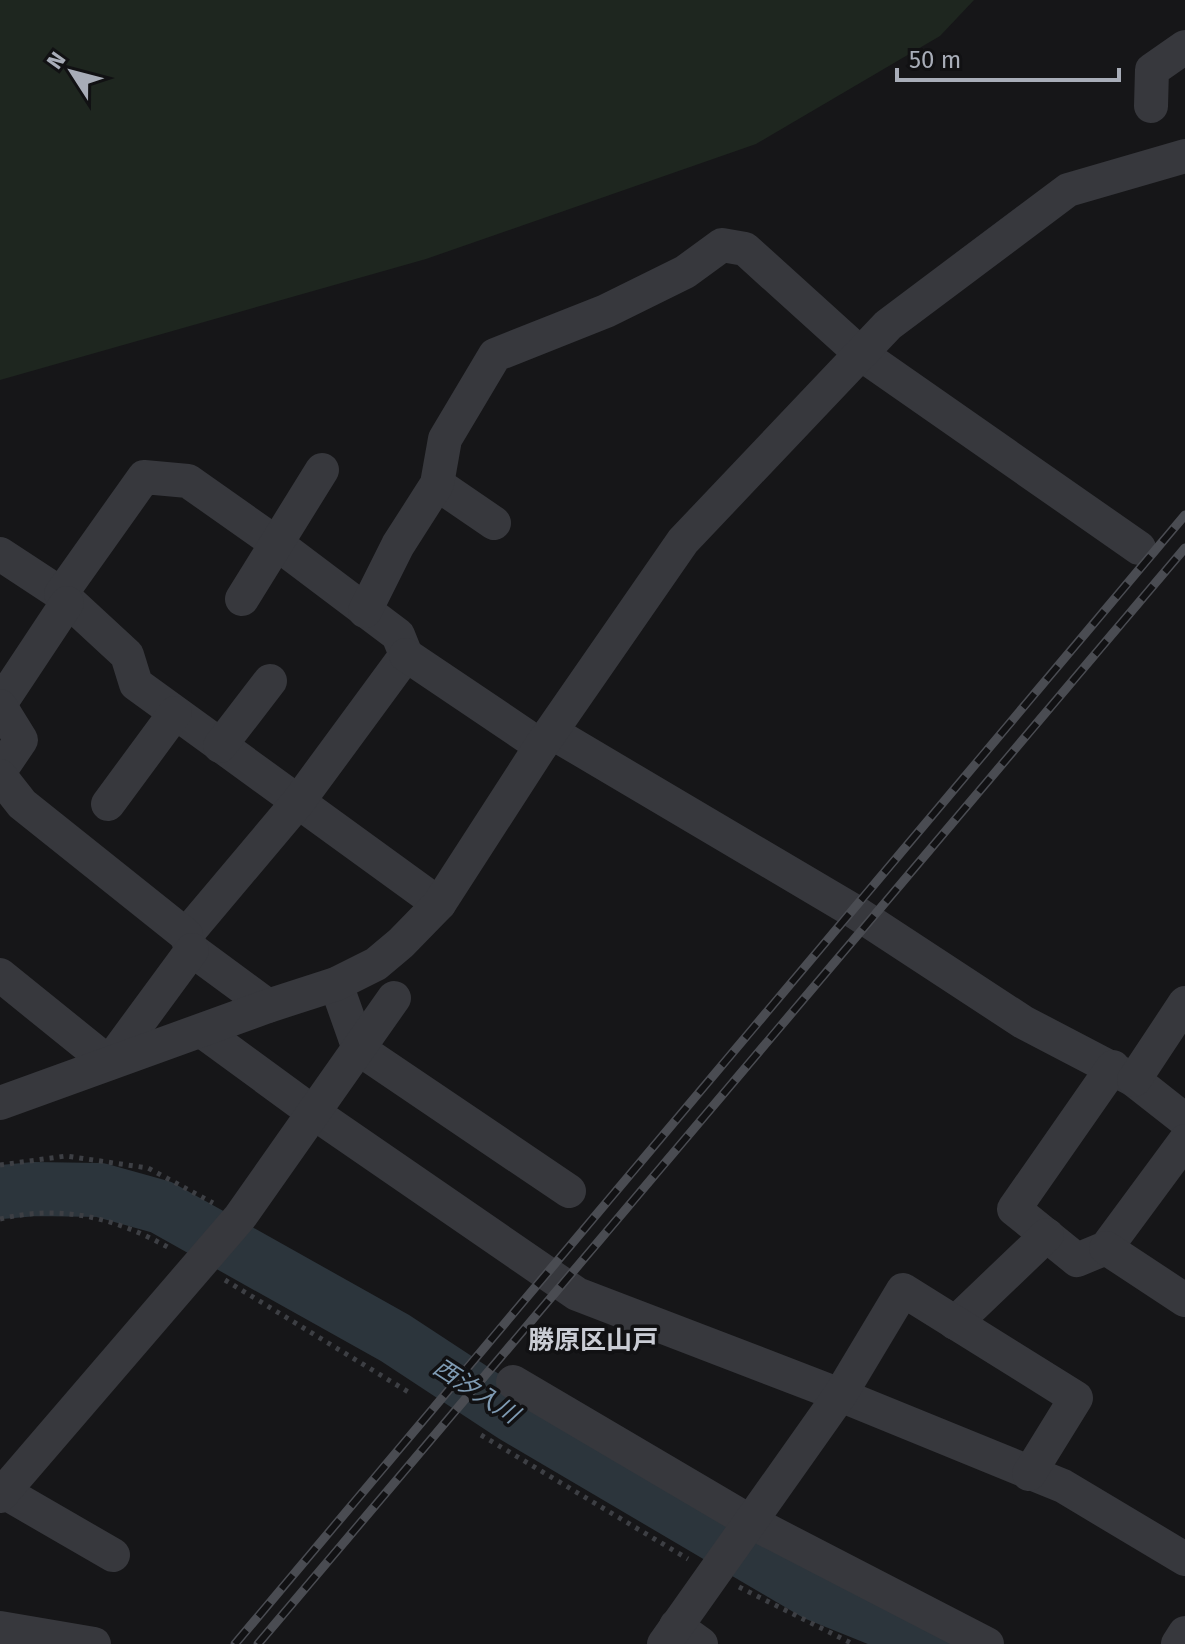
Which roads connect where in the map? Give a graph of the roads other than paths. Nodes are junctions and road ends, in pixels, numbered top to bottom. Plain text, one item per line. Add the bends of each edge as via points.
1 (1185, 47) edge
2 (1151, 106) dead end
3 (1185, 156) edge
4 (861, 354) junction
5 (322, 470) dead end
6 (437, 484) junction
7 (494, 523) dead end
8 (276, 543) junction
9 (1139, 548) dead end
10 (0, 554) edge
11 (64, 598) junction
12 (242, 599) dead end
13 (365, 611) junction
14 (406, 655) junction
15 (270, 681) dead end
16 (0, 705) edge
17 (175, 713) junction
18 (546, 739) junction
19 (220, 746) junction
20 (0, 774) edge
21 (298, 802) junction
22 (108, 804) dead end
23 (11, 813) edge
24 (439, 904) junction
25 (189, 942) junction
26 (0, 975) edge
27 (336, 984) junction
28 (394, 998) dead end
29 (1185, 1003) edge
30 (268, 1006) junction
31 (202, 1031) junction
32 (359, 1049) junction
33 (109, 1063) junction
34 (1123, 1073) junction
35 (0, 1103) edge
36 (314, 1113) junction
37 (1185, 1120) edge
38 (1185, 1141) edge
39 (569, 1191) dead end
40 (1047, 1235) junction
41 (1106, 1248) junction
42 (1185, 1300) edge
43 (955, 1323) junction
44 (513, 1382) dead end
45 (840, 1395) junction
46 (1029, 1474) junction
47 (2, 1494) edge
48 (749, 1521) junction
49 (113, 1555) dead end
50 (1185, 1559) edge
51 (0, 1628) edge
52 (1185, 1633) edge
53 (680, 1638) edge
54 (94, 1644) edge
55 (987, 1644) edge
56 (1178, 1644) edge

1 - 2 street via 1152,70
3 - 4 street via 1068,190 888,325
4 - 6 street via 745,249 722,245 685,272 633,298 495,355 445,439
4 - 9 street
4 - 18 street via 683,541
5 - 8 street
6 - 7 street
6 - 13 street
8 - 11 street via 188,481 144,477
8 - 12 street
8 - 13 street
10 - 11 street
11 - 16 street
11 - 17 street via 127,655 136,684
13 - 14 street via 398,635
14 - 18 street
14 - 21 street
15 - 19 street
16 - 20 street via 21,740
17 - 19 street
17 - 22 street
18 - 24 street
18 - 34 street via 852,910 1023,1022
19 - 21 street
20 - 23 street
21 - 24 street
21 - 25 street
23 - 25 street
24 - 27 street via 376,964
25 - 30 street
25 - 33 street
26 - 33 street
27 - 30 street
27 - 32 street
28 - 32 street
29 - 34 street
30 - 31 street
31 - 33 street
31 - 36 street
32 - 36 street
32 - 39 street
33 - 35 street
34 - 37 street
34 - 40 street via 1014,1209
36 - 45 street via 577,1294
36 - 47 street via 240,1217
38 - 41 street
40 - 41 street via 1077,1260
40 - 43 street
41 - 42 street
43 - 45 street via 903,1290
43 - 46 street via 1076,1398
44 - 48 street
45 - 46 street
45 - 48 street
46 - 50 street via 1063,1486
47 - 49 street
48 - 53 street via 713,1573
48 - 55 street
51 - 54 street
52 - 56 street

